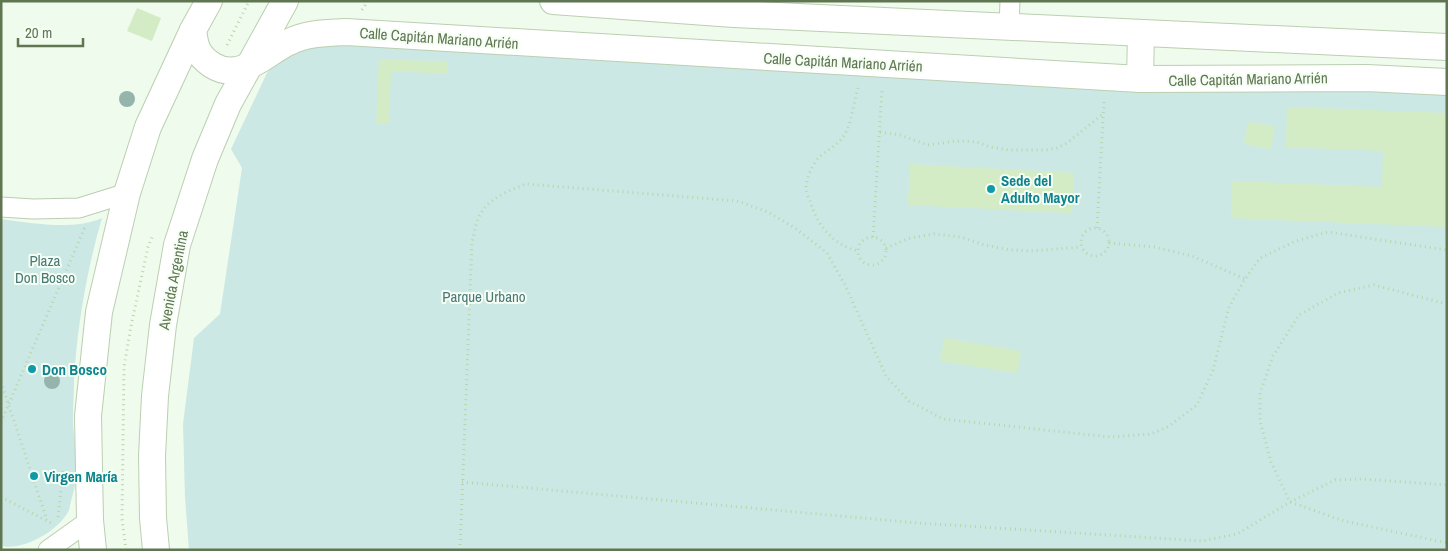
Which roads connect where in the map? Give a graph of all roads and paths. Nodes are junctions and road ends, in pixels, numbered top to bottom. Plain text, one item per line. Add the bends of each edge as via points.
1 (209, 1) edge
2 (249, 1) edge
3 (284, 1) edge
4 (553, 1) edge
5 (1010, 1) edge
6 (734, 14) junction
7 (1008, 27) junction
8 (193, 30) junction
9 (1141, 33) junction
10 (226, 48) dead end
11 (1447, 48) edge
12 (731, 56) junction
13 (249, 66) junction
14 (1140, 79) junction
15 (1447, 82) edge
16 (858, 88) dead end
17 (882, 89) dead end
18 (1104, 102) dead end
19 (1103, 114) junction
20 (880, 132) junction
21 (127, 193) junction
22 (1, 207) edge
23 (75, 227) dead end
24 (85, 228) junction
25 (91, 228) dead end
26 (1097, 228) junction
27 (873, 238) junction
28 (1109, 243) junction
29 (1081, 247) junction
30 (886, 248) junction
31 (1447, 250) edge
32 (858, 251) junction
33 (1245, 279) junction
34 (1447, 304) edge
35 (1, 382) edge
36 (9, 404) junction
37 (1, 422) edge
38 (64, 468) dead end
39 (462, 482) junction
40 (1447, 485) edge
41 (1, 497) edge
42 (1290, 502) junction
43 (90, 520) junction
44 (48, 521) junction
45 (1447, 543) edge
46 (48, 550) edge
47 (93, 550) edge
48 (156, 550) edge
49 (460, 550) edge

1 - 8 street
2 - 10 path
3 - 13 street, Avenida Argentina
4 - 6 street
5 - 7 street
6 - 7 street
6 - 12 street
7 - 9 street
8 - 13 street via 195,46 204,59 217,68 228,71
8 - 21 street via 148,127
9 - 11 street
9 - 14 street
12 - 13 street, Calle Capitán Mariano Arrién via 346,32 317,33 289,42
12 - 14 street, Calle Capitán Mariano Arrién
13 - 48 street, Avenida Argentina via 228,104 205,159 177,245 155,396 152,456
14 - 15 street, Calle Capitán Mariano Arrién via 1367,78
16 - 32 path via 846,132 841,141 817,160 806,186 812,210 821,226 830,237
17 - 20 path
18 - 19 path
19 - 20 path via 1067,144 1046,150 1009,150 977,142 956,141 928,145
19 - 26 path
20 - 27 path
21 - 22 street via 79,208 33,210
21 - 43 street via 99,312 88,416
23 - 24 path
24 - 25 path
24 - 36 path
26 - 28 path via 1104,232
26 - 29 path via 1082,235
27 - 30 path via 883,242
27 - 32 path via 863,241
28 - 29 path via 1105,251 1094,256
28 - 33 path via 1154,247 1192,256
29 - 30 path via 1010,250 972,239 934,234 910,238
30 - 32 path via 884,259 871,266 862,261
31 - 33 path via 1328,232 1296,241 1260,258
33 - 39 path via 1229,307 1213,370 1197,405 1163,429 1151,434 1110,436 943,419 909,401 886,376 827,253 768,212 737,201 526,184 507,191 488,204 478,217 472,243
34 - 42 path via 1374,285 1338,293 1299,315 1273,356 1260,392 1260,421 1270,462
35 - 36 path
36 - 37 path
36 - 44 path
38 - 44 path via 57,526
39 - 42 path via 918,524 1202,541 1238,534
39 - 49 path
40 - 42 path via 1334,480
41 - 44 path
42 - 45 path via 1344,521
43 - 46 street
43 - 47 street

